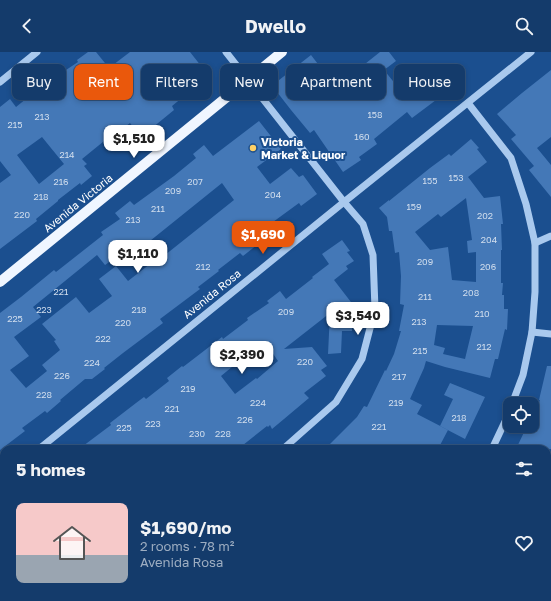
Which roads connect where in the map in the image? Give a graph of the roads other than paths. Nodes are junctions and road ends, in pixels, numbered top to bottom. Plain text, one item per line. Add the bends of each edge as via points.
1 (37, 52) edge
2 (226, 52) edge
3 (282, 52) edge
4 (531, 52) edge
5 (235, 64) edge
6 (267, 64) edge
7 (0, 82) edge
8 (223, 100) edge
9 (264, 100) edge
10 (468, 103) junction
11 (344, 202) junction
12 (551, 236) edge
13 (535, 243) junction
14 (0, 282) edge
15 (532, 332) junction
16 (551, 334) edge
17 (515, 397) edge
18 (503, 426) edge
19 (44, 445) edge
20 (288, 445) edge
21 (494, 445) edge

1 - 7 street
2 - 5 street
3 - 6 main road, Avenida Victoria
4 - 10 street, Avenida Rosa
8 - 14 main road, Avenida Victoria
9 - 11 street
10 - 11 street, Avenida Rosa
10 - 13 street via 511,158
11 - 19 street, Avenida Rosa
11 - 20 street via 363,224 373,255 375,309 362,360 336,402
12 - 13 street
13 - 15 street
15 - 16 street
15 - 17 street via 523,375
18 - 21 street

